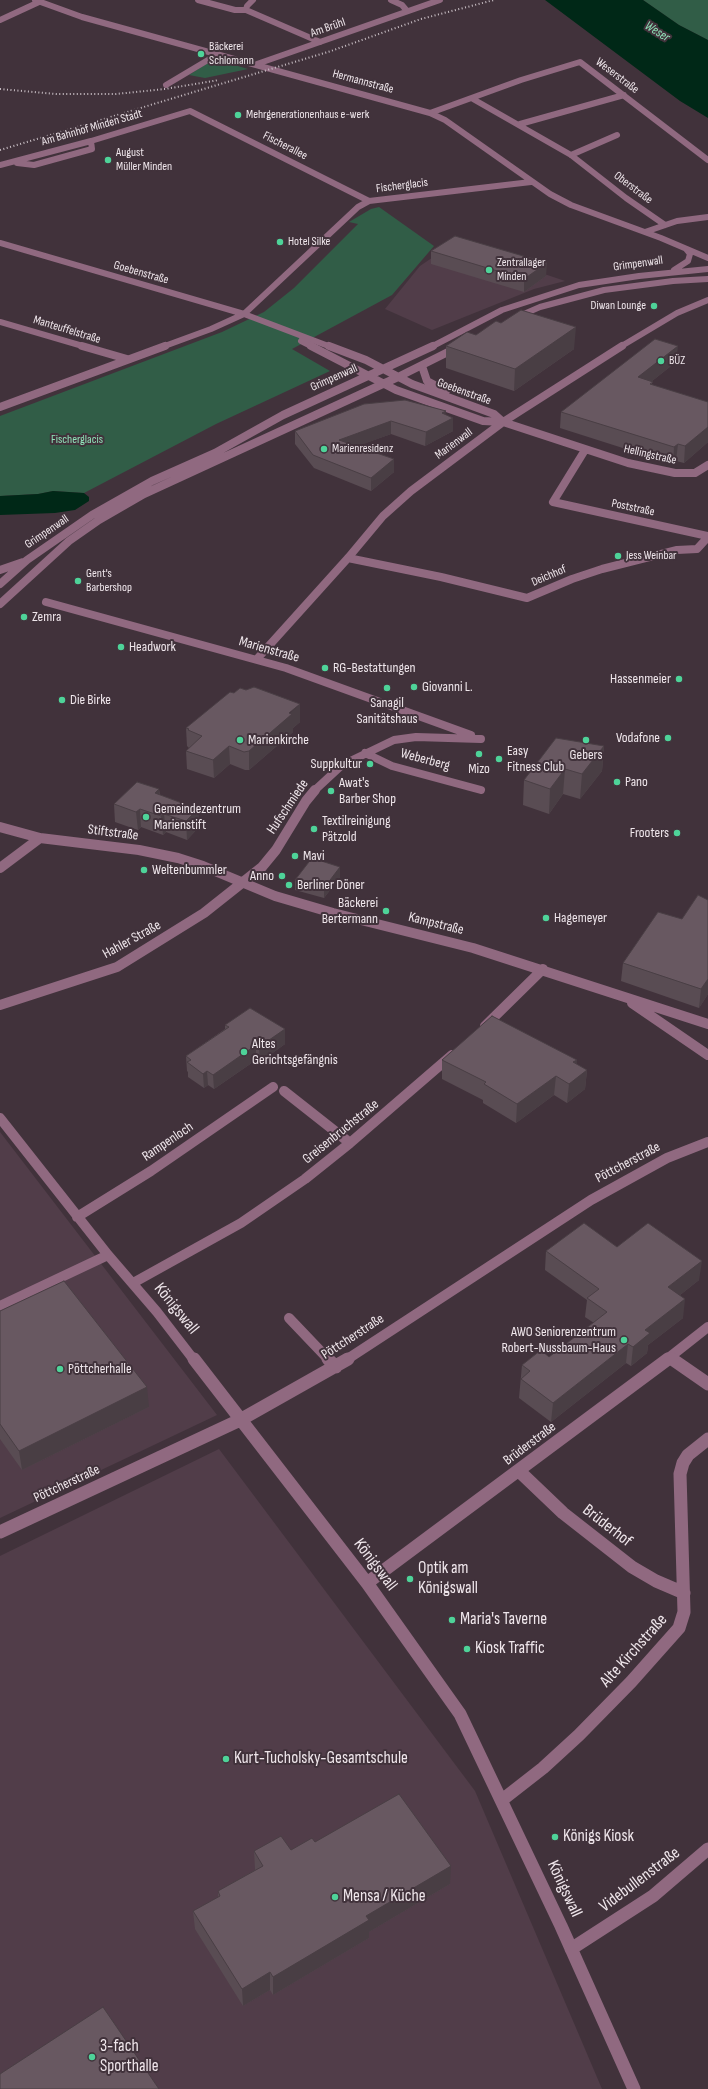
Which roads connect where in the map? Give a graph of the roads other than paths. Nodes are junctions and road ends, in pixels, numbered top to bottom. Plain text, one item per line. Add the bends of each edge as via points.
1 (198, 0) edge
2 (253, 0) edge
3 (391, 0) edge
4 (440, 0) edge
5 (37, 1) edge
6 (246, 10) junction
7 (406, 11) junction
8 (0, 20) edge
9 (320, 42) junction
10 (218, 54) junction
11 (257, 64) junction
12 (166, 85) dead end
13 (624, 95) junction
14 (473, 99) junction
15 (190, 111) joint
16 (430, 113) junction
17 (520, 124) junction
18 (617, 135) dead end
19 (571, 155) junction
20 (708, 160) edge
21 (0, 165) edge
22 (531, 182) junction
23 (369, 201) junction
24 (708, 217) edge
25 (665, 224) junction
26 (645, 232) junction
27 (661, 238) junction
28 (0, 243) edge
29 (686, 249) junction
30 (708, 256) edge
31 (708, 269) edge
32 (672, 272) junction
33 (708, 279) edge
34 (708, 300) edge
35 (244, 314) junction
36 (512, 319) edge
37 (0, 322) edge
38 (275, 326) junction
39 (466, 343) edge
40 (127, 359) junction
41 (422, 366) junction
42 (383, 370) junction
43 (368, 376) junction
44 (398, 377) junction
45 (383, 384) junction
46 (0, 407) edge
47 (482, 410) junction
48 (503, 422) junction
49 (585, 450) junction
50 (708, 465) edge
51 (708, 537) edge
52 (348, 558) junction
53 (27, 560) junction
54 (0, 570) edge
55 (25, 581) junction
56 (0, 584) edge
57 (0, 588) edge
58 (46, 602) dead end
59 (0, 604) edge
60 (257, 659) junction
61 (481, 739) joint
62 (365, 753) junction
63 (480, 790) dead end
64 (0, 827) edge
65 (40, 838) junction
66 (0, 868) edge
67 (242, 882) junction
68 (543, 969) junction
69 (622, 996) junction
70 (0, 1005) edge
71 (708, 1024) edge
72 (476, 1034) edge
73 (459, 1049) edge
74 (708, 1055) edge
75 (273, 1087) dead end
76 (284, 1091) dead end
77 (0, 1118) edge
78 (708, 1142) edge
79 (350, 1143) junction
80 (77, 1217) junction
81 (108, 1255) junction
82 (133, 1283) junction
83 (0, 1306) edge
84 (288, 1318) dead end
85 (708, 1327) edge
86 (669, 1357) junction
87 (336, 1367) junction
88 (708, 1384) edge
89 (240, 1420) junction
90 (708, 1439) edge
91 (519, 1471) junction
92 (0, 1532) edge
93 (367, 1583) junction
94 (684, 1593) junction
95 (502, 1800) junction
96 (708, 1849) edge
97 (571, 1949) junction
98 (634, 2089) edge

1 - 6 street via 235,10
2 - 6 street
3 - 7 street via 402,5
4 - 7 street, Am Brühl
5 - 8 street
5 - 10 street, Hermannstraße via 82,17
6 - 9 street
7 - 9 street, Am Brühl
9 - 11 street, Am Brühl
10 - 11 street, Hermannstraße
10 - 12 street
11 - 16 street, Hermannstraße
13 - 14 street, Weserstraße via 580,62 521,80
13 - 17 street
13 - 20 street, Weserstraße
14 - 16 street, Weserstraße
14 - 17 street, Oberstraße
15 - 21 street, Am Bahnhof Minden Stadt via 91,141 92,149 34,165 11,162
15 - 23 street, Fischerallee
16 - 22 street, Hermannstraße via 445,120
17 - 19 street, Oberstraße
18 - 19 street
19 - 25 street, Oberstraße via 626,198
22 - 23 street, Fischerglacis
22 - 26 street, Hermannstraße via 571,205
23 - 35 street, Fischerglacis via 358,207
24 - 25 street
25 - 26 street
26 - 27 street, Hermannstraße
27 - 29 street, Hermannstraße
27 - 30 street, Hermannstraße via 678,241
28 - 35 street, Goebenstraße
29 - 30 street, Hermannstraße
29 - 32 street via 690,254 688,261
31 - 32 street, Grimpenwall
32 - 42 street, Grimpenwall via 579,285 530,300 489,316
33 - 36 street, Grimpenwall via 673,280 604,290 540,307
34 - 48 street, Marienwall via 677,312
35 - 38 street, Goebenstraße
35 - 40 street, Fischerglacis via 211,329
37 - 40 street, Manteuffelstraße
38 - 42 street, Goebenstraße via 366,360
38 - 43 street, Goebenstraße
39 - 41 street, Grimpenwall
40 - 46 street, Fischerglacis
41 - 44 street, Grimpenwall
41 - 47 street via 425,378 430,383
42 - 43 street, Grimpenwall
42 - 44 street, Goebenstraße
43 - 45 street, Goebenstraße
43 - 53 street, Grimpenwall via 283,415 228,446 145,485 92,515
44 - 45 street, Grimpenwall
44 - 47 street, Goebenstraße
45 - 48 street, Goebenstraße via 483,421
45 - 55 street, Grimpenwall via 144,494 69,541
47 - 48 street, Goebenstraße via 494,414
48 - 49 street, Hellingstraße
48 - 52 street, Marienwall via 396,503
49 - 50 street, Hellingstraße via 675,473 695,473
49 - 51 street, Poststraße via 553,502
51 - 52 street, Deichhof via 697,549 677,550 602,569 527,598
52 - 60 street, Marienwall
53 - 54 street
53 - 56 street, Grimpenwall
55 - 57 street, Grimpenwall
55 - 59 street
58 - 60 street, Marienstraße
60 - 61 street, Marienstraße
61 - 62 street, Hufschmiede via 416,737 394,740
62 - 63 street, Weberberg via 392,766
62 - 67 street, Hufschmiede via 342,766 321,783 306,801 276,850 262,867
64 - 65 street, Stiftstraße
65 - 66 street
65 - 67 street, Stiftstraße via 139,850 178,858
67 - 68 street, Kampstraße via 305,905 473,948
67 - 70 street, Hahler Straße via 204,913 117,967
68 - 69 street, Kampstraße
68 - 72 street
69 - 71 street, Kampstraße
69 - 74 street, Kampstraße
73 - 79 street, Greisenbruchstraße
75 - 80 street, Rampenloch via 151,1171
76 - 79 street
77 - 80 street, Königswall
78 - 87 street, Pöttcherstraße via 667,1158 591,1200
79 - 82 street, Greisenbruchstraße via 305,1179 241,1223
80 - 81 street, Königswall
81 - 82 street, Königswall
81 - 83 street
82 - 89 street, Königswall
84 - 87 street
85 - 86 street, Brüderstraße
86 - 88 street
86 - 91 street, Brüderstraße
87 - 89 street, Pöttcherstraße
89 - 92 street, Pöttcherstraße
89 - 93 street, Königswall
90 - 94 street, Alte Kirchstraße via 688,1455 680,1474
91 - 93 street, Brüderstraße
91 - 94 street, Brüderhof via 563,1512 632,1567
93 - 95 street, Königswall via 460,1714
94 - 95 street, Alte Kirchstraße via 683,1620 679,1628 579,1735
95 - 97 street, Königswall
96 - 97 street, Videbullenstraße via 653,1896
97 - 98 street, Königswall

